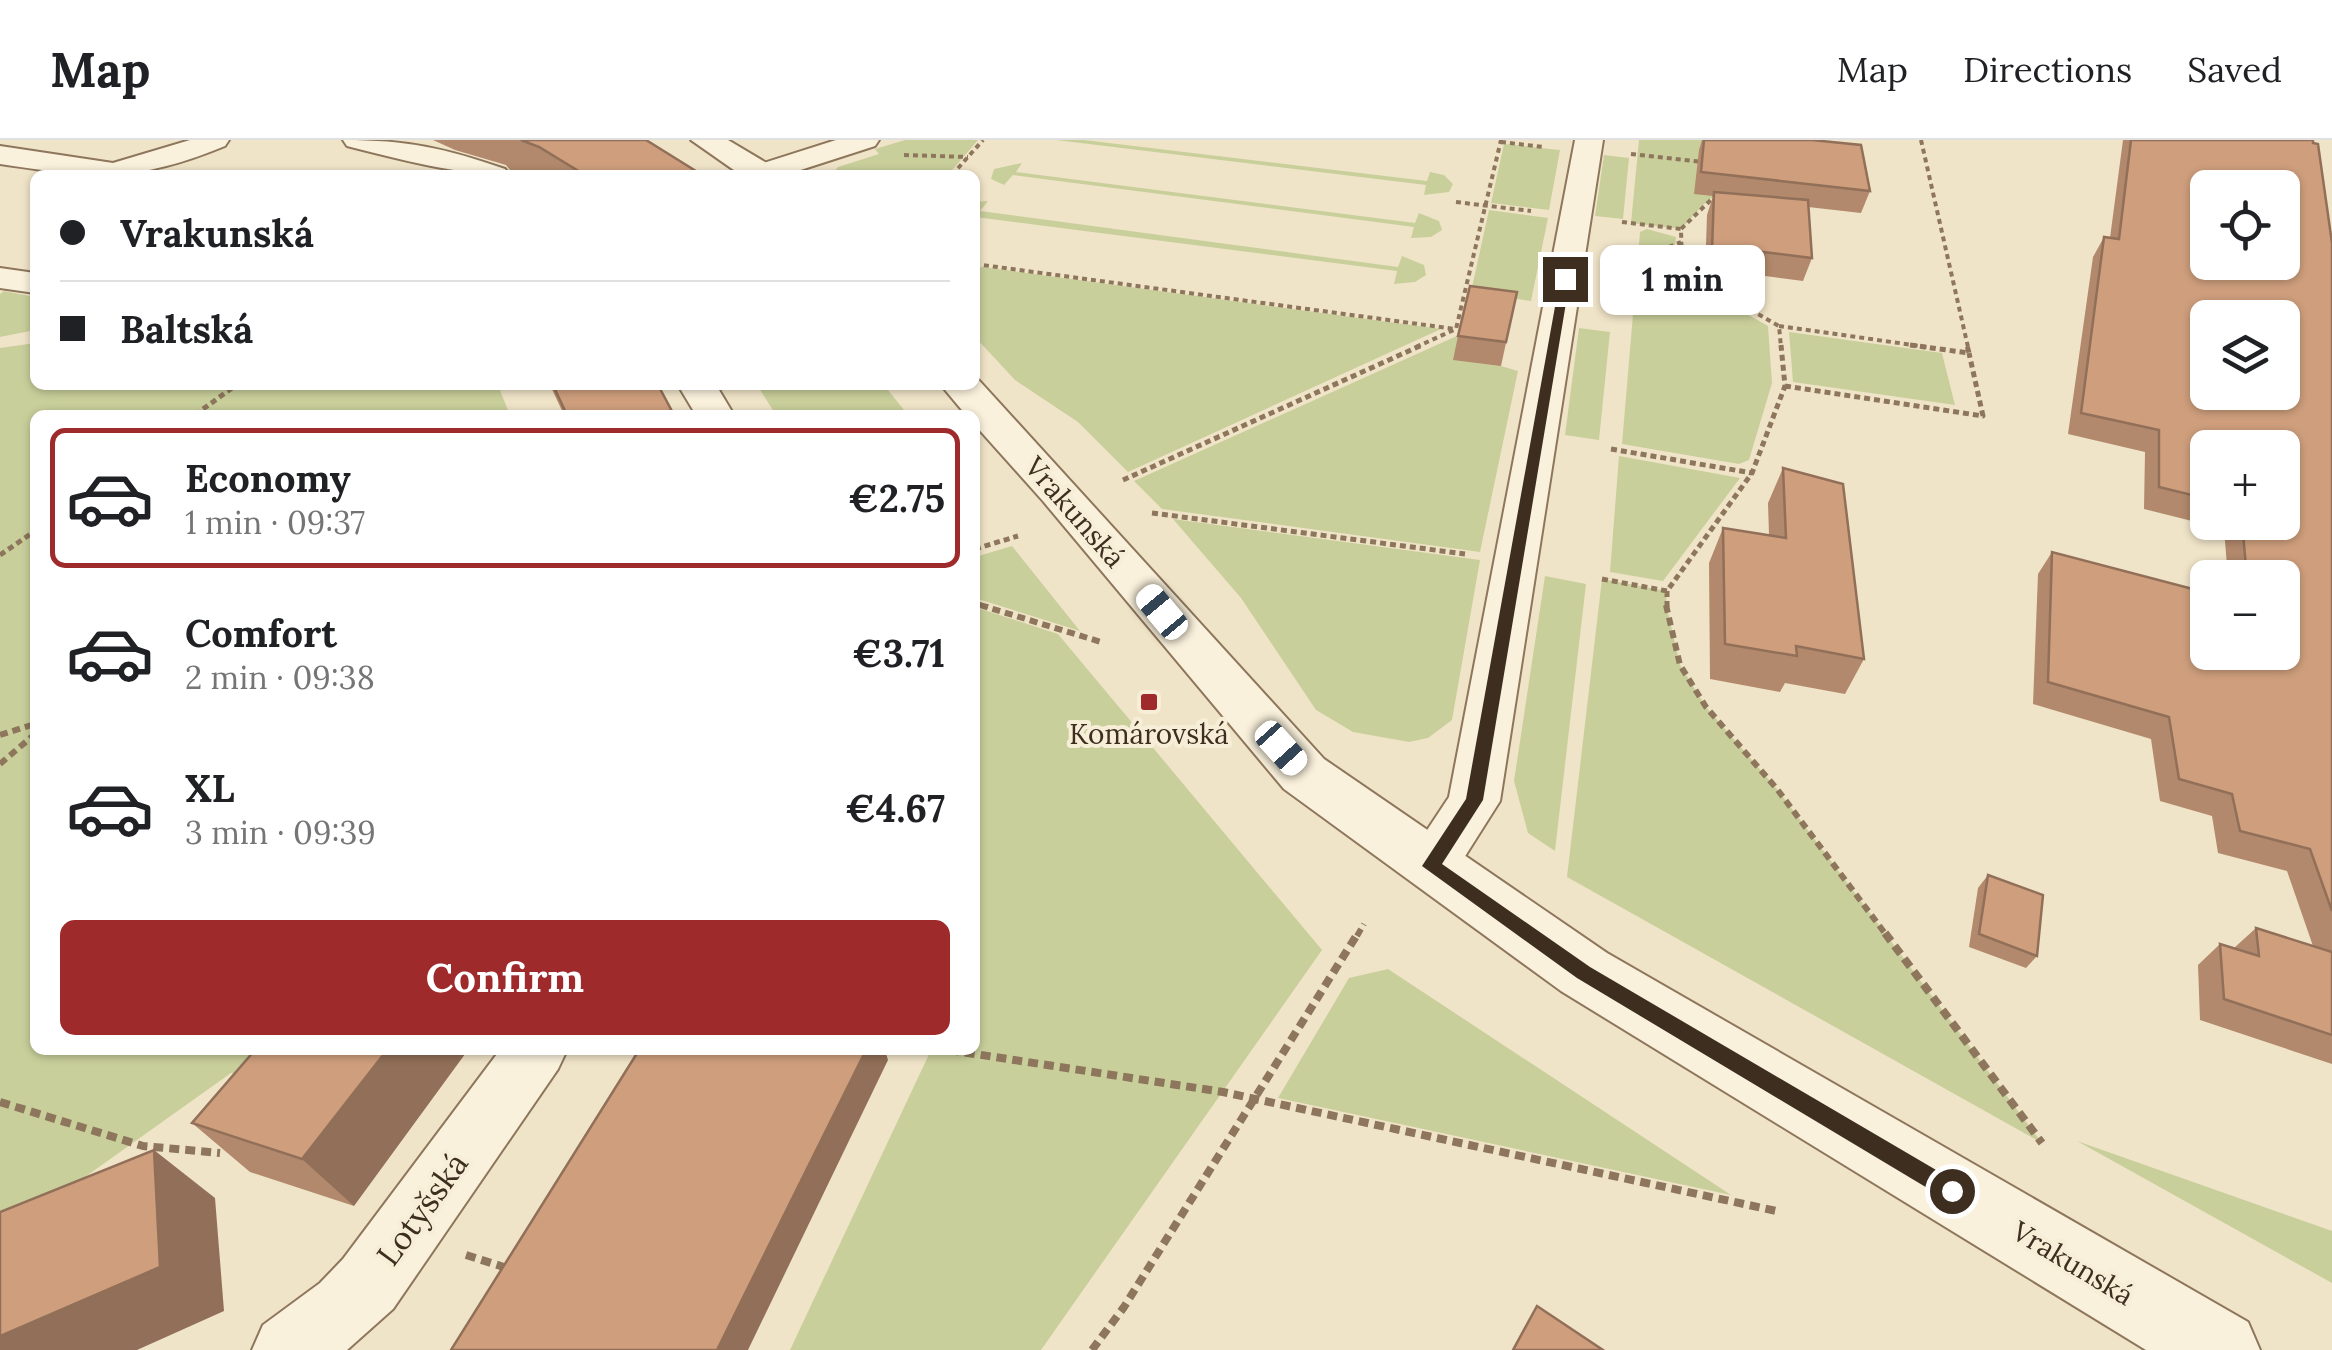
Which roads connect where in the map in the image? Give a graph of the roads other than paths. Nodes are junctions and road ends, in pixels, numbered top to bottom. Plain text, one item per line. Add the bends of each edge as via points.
1 (215, 140) edge
2 (357, 140) edge
3 (706, 140) edge
4 (866, 140) edge
5 (1588, 140) edge
6 (0, 156) edge
7 (99, 170) edge
8 (121, 170) edge
9 (480, 170) edge
10 (755, 170) edge
11 (774, 170) edge
12 (0, 278) edge
13 (30, 282) edge
14 (966, 390) edge
15 (1431, 866) junction
16 (532, 1055) edge
17 (288, 1350) edge
18 (2220, 1350) edge

1 - 8 street
2 - 9 street
3 - 10 street
4 - 11 street
5 - 15 street via 1474,800
6 - 7 street
12 - 13 street
14 - 15 street, Vrakunská via 1304,774
15 - 18 street, Vrakunská via 1584,972
16 - 17 street, Lotyšská via 345,1308

